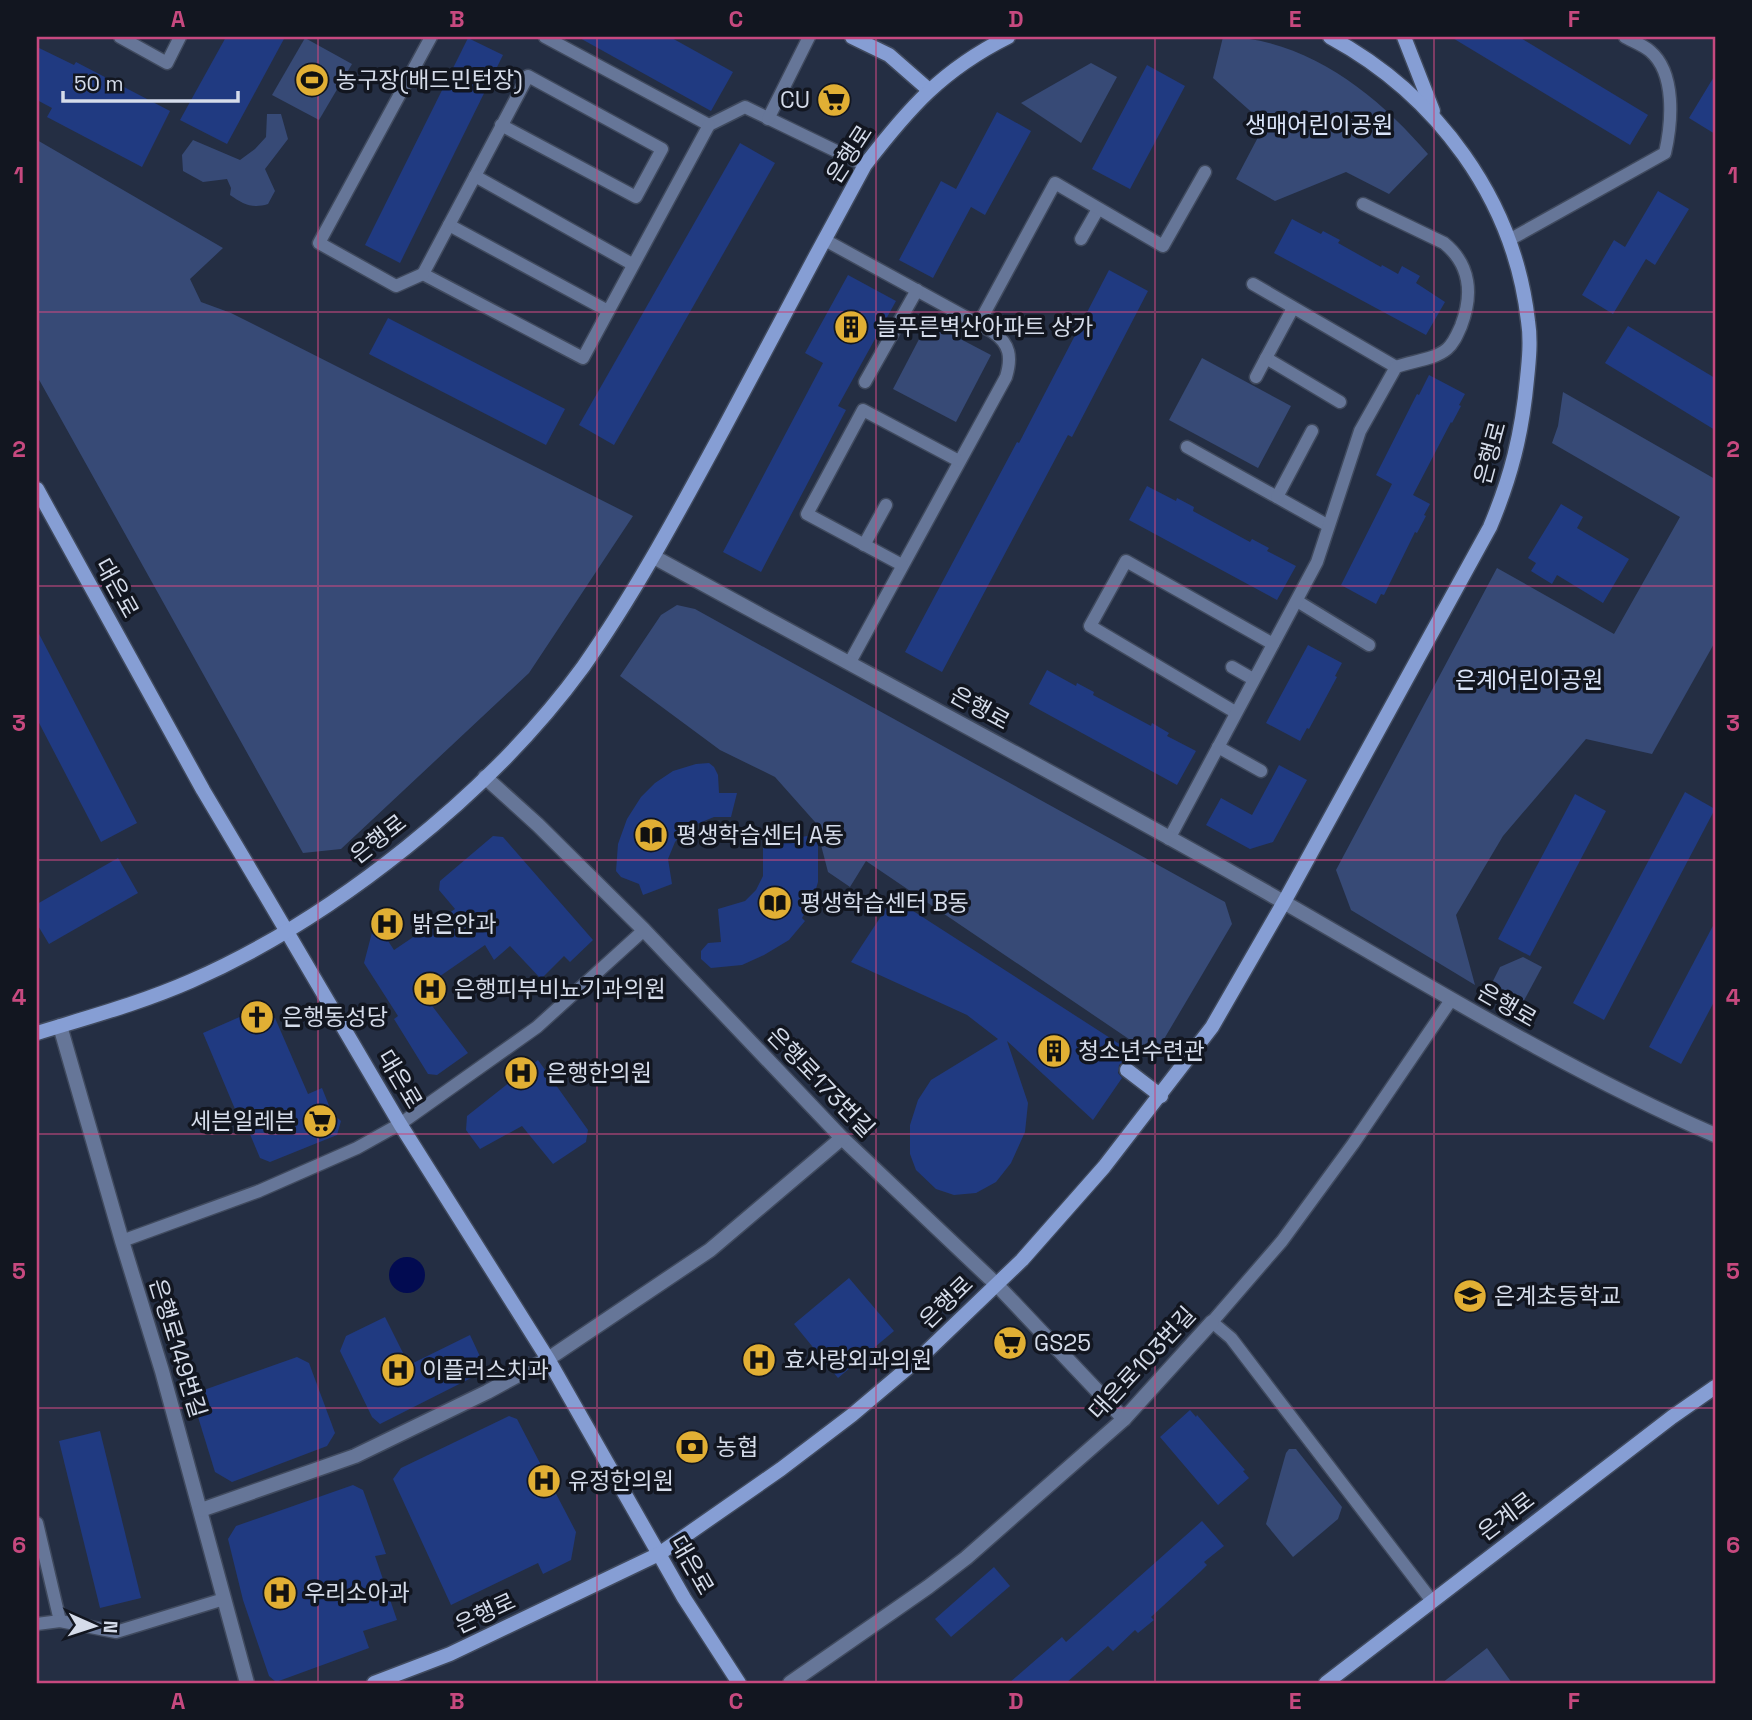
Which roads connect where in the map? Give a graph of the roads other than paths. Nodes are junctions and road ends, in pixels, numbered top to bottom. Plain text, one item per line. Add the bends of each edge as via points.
1 (120, 37) edge
2 (180, 37) edge
3 (431, 37) edge
4 (545, 37) edge
5 (809, 37) edge
6 (852, 37) edge
7 (1008, 37) edge
8 (1329, 37) edge
9 (1404, 37) edge
10 (1625, 37) edge
11 (929, 90) junction
12 (1436, 118) junction
13 (768, 119) junction
14 (709, 124) junction
15 (501, 125) junction
16 (865, 165) junction
17 (1205, 172) dead end
18 (475, 176) junction
19 (1363, 204) dead end
20 (1098, 209) junction
21 (449, 225) junction
22 (1081, 239) dead end
23 (825, 240) junction
24 (1509, 240) junction
25 (632, 264) junction
26 (424, 274) junction
27 (1253, 284) dead end
28 (917, 290) junction
29 (1293, 308) junction
30 (608, 311) junction
31 (978, 325) junction
32 (1266, 358) junction
33 (1396, 367) junction
34 (1256, 377) dead end
35 (865, 382) dead end
36 (1340, 402) dead end
37 (1312, 431) dead end
38 (1187, 447) dead end
39 (959, 461) junction
40 (37, 489) edge
41 (1277, 497) junction
42 (886, 505) dead end
43 (1327, 526) junction
44 (864, 545) junction
45 (654, 557) junction
46 (902, 565) junction
47 (1297, 601) junction
48 (1273, 644) junction
49 (1369, 645) dead end
50 (850, 663) junction
51 (1232, 667) dead end
52 (1254, 679) junction
53 (1235, 712) junction
54 (1218, 747) junction
55 (1261, 771) dead end
56 (485, 776) junction
57 (1169, 839) junction
58 (1284, 902) junction
59 (644, 930) junction
60 (286, 931) junction
61 (1451, 1000) junction
62 (60, 1026) junction
63 (37, 1033) edge
64 (1127, 1070) dead end
65 (1161, 1096) junction
66 (400, 1124) junction
67 (1715, 1135) edge
68 (842, 1138) junction
69 (122, 1241) junction
70 (997, 1285) junction
71 (1212, 1322) junction
72 (548, 1359) junction
73 (1715, 1387) edge
74 (1124, 1419) junction
75 (201, 1510) junction
76 (37, 1523) edge
77 (659, 1554) junction
78 (41, 1561) edge
79 (223, 1599) junction
80 (1432, 1601) junction
81 (60, 1621) junction
82 (37, 1624) edge
83 (247, 1683) edge
84 (374, 1683) edge
85 (739, 1683) edge
86 (790, 1683) edge
87 (1326, 1683) edge

1 - 2 lane via 167,63
3 - 26 lane via 319,243 396,286
4 - 14 lane
5 - 13 lane
6 - 11 street via 889,55
7 - 11 street, 은행로 via 968,59
8 - 12 street, 은행로 via 1395,79
9 - 12 street
10 - 24 lane via 1650,51 1665,72 1670,130 1665,153
11 - 16 street, 은행로
12 - 24 street, 은행로 via 1486,190
13 - 14 lane via 745,107
13 - 16 lane
14 - 25 lane
15 - 15 lane via 528,76 662,149 636,197
15 - 18 lane
16 - 23 street, 은행로
17 - 20 lane via 1163,246
18 - 21 lane
18 - 25 lane
19 - 33 lane via 1444,243 1459,257 1466,273 1467,305 1453,344 1437,355
20 - 22 lane
20 - 31 lane via 1055,183
21 - 26 lane
21 - 30 lane
23 - 28 lane
23 - 45 street, 은행로
24 - 58 street, 은행로 via 1528,321 1529,345 1523,421 1507,485 1490,527
25 - 30 lane
26 - 30 lane via 583,358
27 - 29 lane
28 - 31 lane
28 - 35 lane
29 - 32 lane
29 - 33 lane
31 - 39 lane via 1003,339 1010,353 1009,366
32 - 34 lane
32 - 36 lane
33 - 43 lane via 1360,431
37 - 41 lane
38 - 41 lane
39 - 44 lane via 863,410 807,514
39 - 46 lane
40 - 60 street, 대은로
41 - 43 lane
42 - 44 lane
43 - 47 lane via 1317,562
44 - 46 lane
45 - 50 street, 은행로
45 - 56 street, 은행로 via 582,667 530,732
46 - 50 lane
47 - 48 lane
47 - 49 lane
48 - 52 lane
48 - 53 lane via 1126,561 1090,626
50 - 57 street, 은행로
51 - 52 lane
52 - 53 lane
53 - 54 lane
54 - 55 lane
54 - 57 lane
56 - 59 street, 은행로173번길
56 - 60 street, 은행로 via 417,839
57 - 58 street, 은행로
58 - 61 street, 은행로
58 - 65 street, 은행로 via 1212,1027
59 - 66 lane via 537,1027
59 - 68 street, 은행로173번길
60 - 62 street, 은행로 via 184,984
60 - 66 street, 대은로
61 - 67 street, 은행로 via 1550,1056
61 - 71 lane, 대은로103번길 via 1282,1241
62 - 63 street, 은행로
62 - 69 street, 은행로149번길
64 - 65 street
65 - 70 street, 은행로 via 1065,1213
66 - 69 lane via 259,1191
66 - 72 street, 대은로
68 - 70 street, 은행로173번길
68 - 72 street via 709,1250
69 - 75 street, 은행로149번길
70 - 74 street, 은행로173번길
70 - 77 street, 은행로 via 844,1421
71 - 74 street, 대은로103번길
71 - 80 lane via 1231,1338
72 - 75 street via 355,1456
72 - 77 street, 대은로
73 - 80 street, 은계로
74 - 86 street, 대은로103번길 via 966,1558
75 - 79 street, 은행로149번길
76 - 78 lane
77 - 84 street, 은행로 via 450,1654
77 - 85 street, 대은로
78 - 81 lane
79 - 81 lane via 116,1632
79 - 83 street, 은행로149번길
80 - 87 street, 은계로
81 - 82 lane

